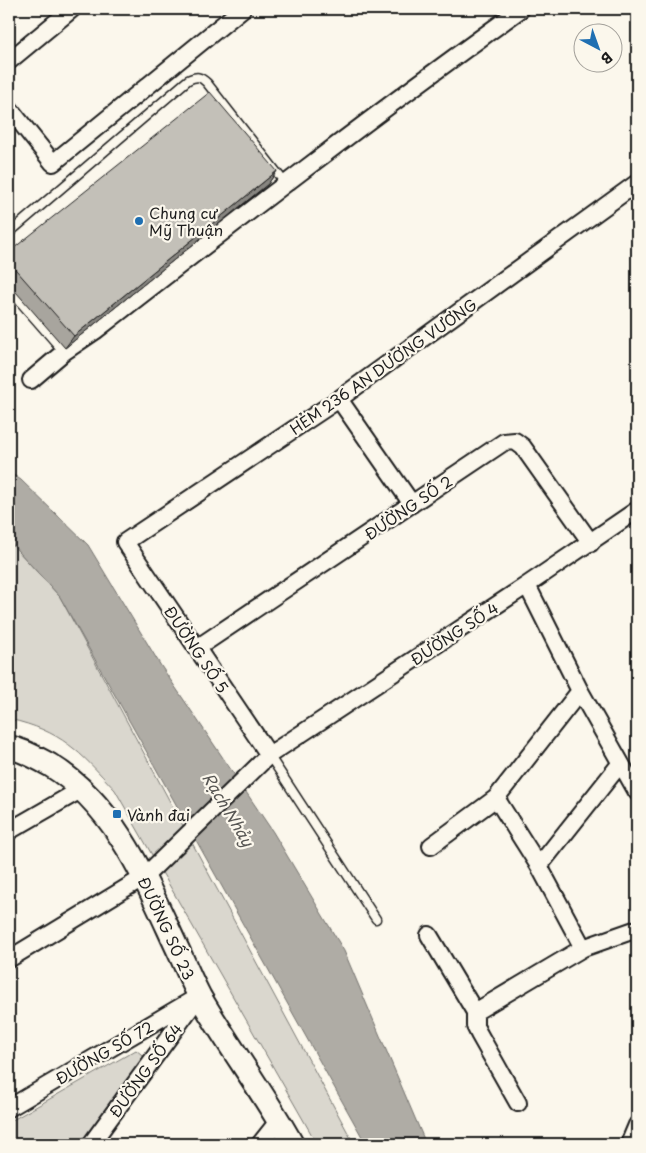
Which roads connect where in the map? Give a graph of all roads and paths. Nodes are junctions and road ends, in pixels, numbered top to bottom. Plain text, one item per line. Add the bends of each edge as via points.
1 (72, 9) edge
2 (242, 9) edge
3 (520, 9) edge
4 (9, 61) edge
5 (9, 108) edge
6 (285, 183) junction
7 (637, 183) edge
8 (9, 233) edge
9 (9, 289) edge
10 (64, 352) junction
11 (31, 380) dead end
12 (339, 399) junction
13 (412, 504) junction
14 (637, 510) edge
15 (125, 542) joint
16 (591, 543) junction
17 (527, 585) junction
18 (197, 648) junction
19 (580, 691) junction
20 (9, 747) edge
21 (270, 755) junction
22 (620, 764) junction
23 (82, 789) junction
24 (637, 792) edge
25 (496, 798) junction
26 (9, 831) edge
27 (431, 846) dead end
28 (539, 866) junction
29 (144, 877) junction
30 (376, 919) dead end
31 (637, 929) edge
32 (429, 934) dead end
33 (583, 948) junction
34 (9, 959) edge
35 (199, 996) junction
36 (475, 1012) junction
37 (518, 1103) dead end
38 (9, 1108) edge
39 (278, 1120) junction
40 (637, 1125) edge
41 (9, 1137) edge
42 (15, 1144) edge
43 (35, 1144) edge
44 (90, 1144) edge
45 (260, 1144) edge
46 (292, 1144) edge
47 (629, 1144) edge

1 - 4 street
2 - 5 street via 52,163
3 - 6 street
6 - 8 lane via 207,82 196,76
6 - 10 street
7 - 12 street, HẺM 236 AN DƯƠNG VƯƠNG
9 - 10 lane
10 - 11 street
12 - 13 street
12 - 15 street, HẺM 236 AN DƯƠNG VƯƠNG
13 - 16 street, ĐƯỜNG SỐ 2 via 504,442 515,441 523,447
13 - 18 street, ĐƯỜNG SỐ 2
14 - 16 street, ĐƯỜNG SỐ 4
15 - 18 street, ĐƯỜNG SỐ 5
16 - 17 street, ĐƯỜNG SỐ 4
17 - 19 street
17 - 21 street, ĐƯỜNG SỐ 4
18 - 21 street, ĐƯỜNG SỐ 5
19 - 22 street
19 - 25 street
20 - 23 street, ĐƯỜNG SỐ 23 via 38,758
21 - 29 street, ĐƯỜNG SỐ 4
21 - 30 lane
22 - 24 street
22 - 28 street
23 - 26 street
23 - 29 street, ĐƯỜNG SỐ 23 via 111,824
25 - 27 street
25 - 28 street
28 - 33 street
29 - 34 street, ĐƯỜNG SỐ 4
29 - 35 street, ĐƯỜNG SỐ 23
31 - 33 street
32 - 36 street
33 - 36 street
35 - 38 street, ĐƯỜNG SỐ 72
35 - 39 street, ĐƯỜNG SỐ 23
35 - 44 street, ĐƯỜNG SỐ 64
36 - 37 street via 475,1026
39 - 45 street
39 - 46 street, ĐƯỜNG SỐ 23
40 - 47 street
41 - 42 path
42 - 43 path

